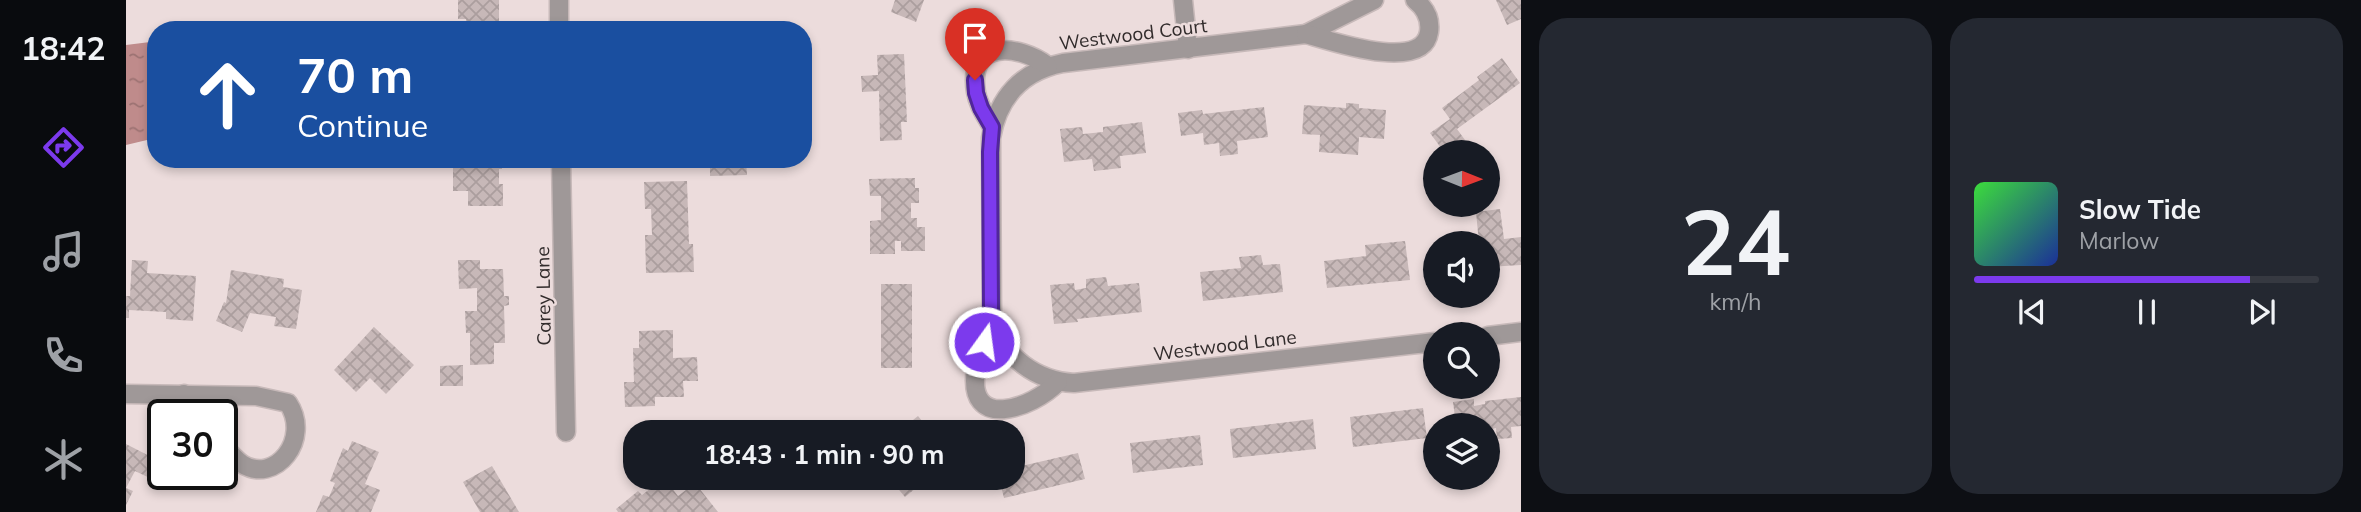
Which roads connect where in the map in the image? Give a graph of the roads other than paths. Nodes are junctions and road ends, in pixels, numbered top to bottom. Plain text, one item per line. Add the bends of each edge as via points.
1 (559, 0) edge
2 (1183, 0) edge
3 (1374, 0) edge
4 (1415, 0) edge
5 (559, 21) edge
6 (1306, 34) junction
7 (1188, 49) junction
8 (1048, 66) junction
9 (992, 127) junction
10 (561, 168) edge
11 (996, 332) junction
12 (1521, 332) edge
13 (1500, 335) edge
14 (1423, 343) edge
15 (1058, 383) junction
16 (126, 394) edge
17 (184, 394) junction
18 (187, 399) edge
19 (566, 432) dead end
20 (238, 460) edge

1 - 5 street
2 - 7 street
3 - 6 street, Westwood Court
4 - 6 street, Westwood Court via 1430,23 1428,37 1409,53 1346,46
6 - 7 street, Westwood Court
7 - 8 street, Westwood Court
8 - 9 street, Westwood Court via 1012,89
8 - 9 street via 1034,56 1007,48 997,49 981,61 976,93
9 - 11 street, Westwood Court via 991,310
10 - 19 street, Carey Lane
11 - 15 street via 1024,365
11 - 15 street via 984,342 975,378 975,390 987,406 1001,411 1022,405
12 - 13 street
14 - 15 street, Westwood Lane
16 - 17 street
17 - 18 street
17 - 20 street via 288,403 297,424 286,456 268,467 251,468

